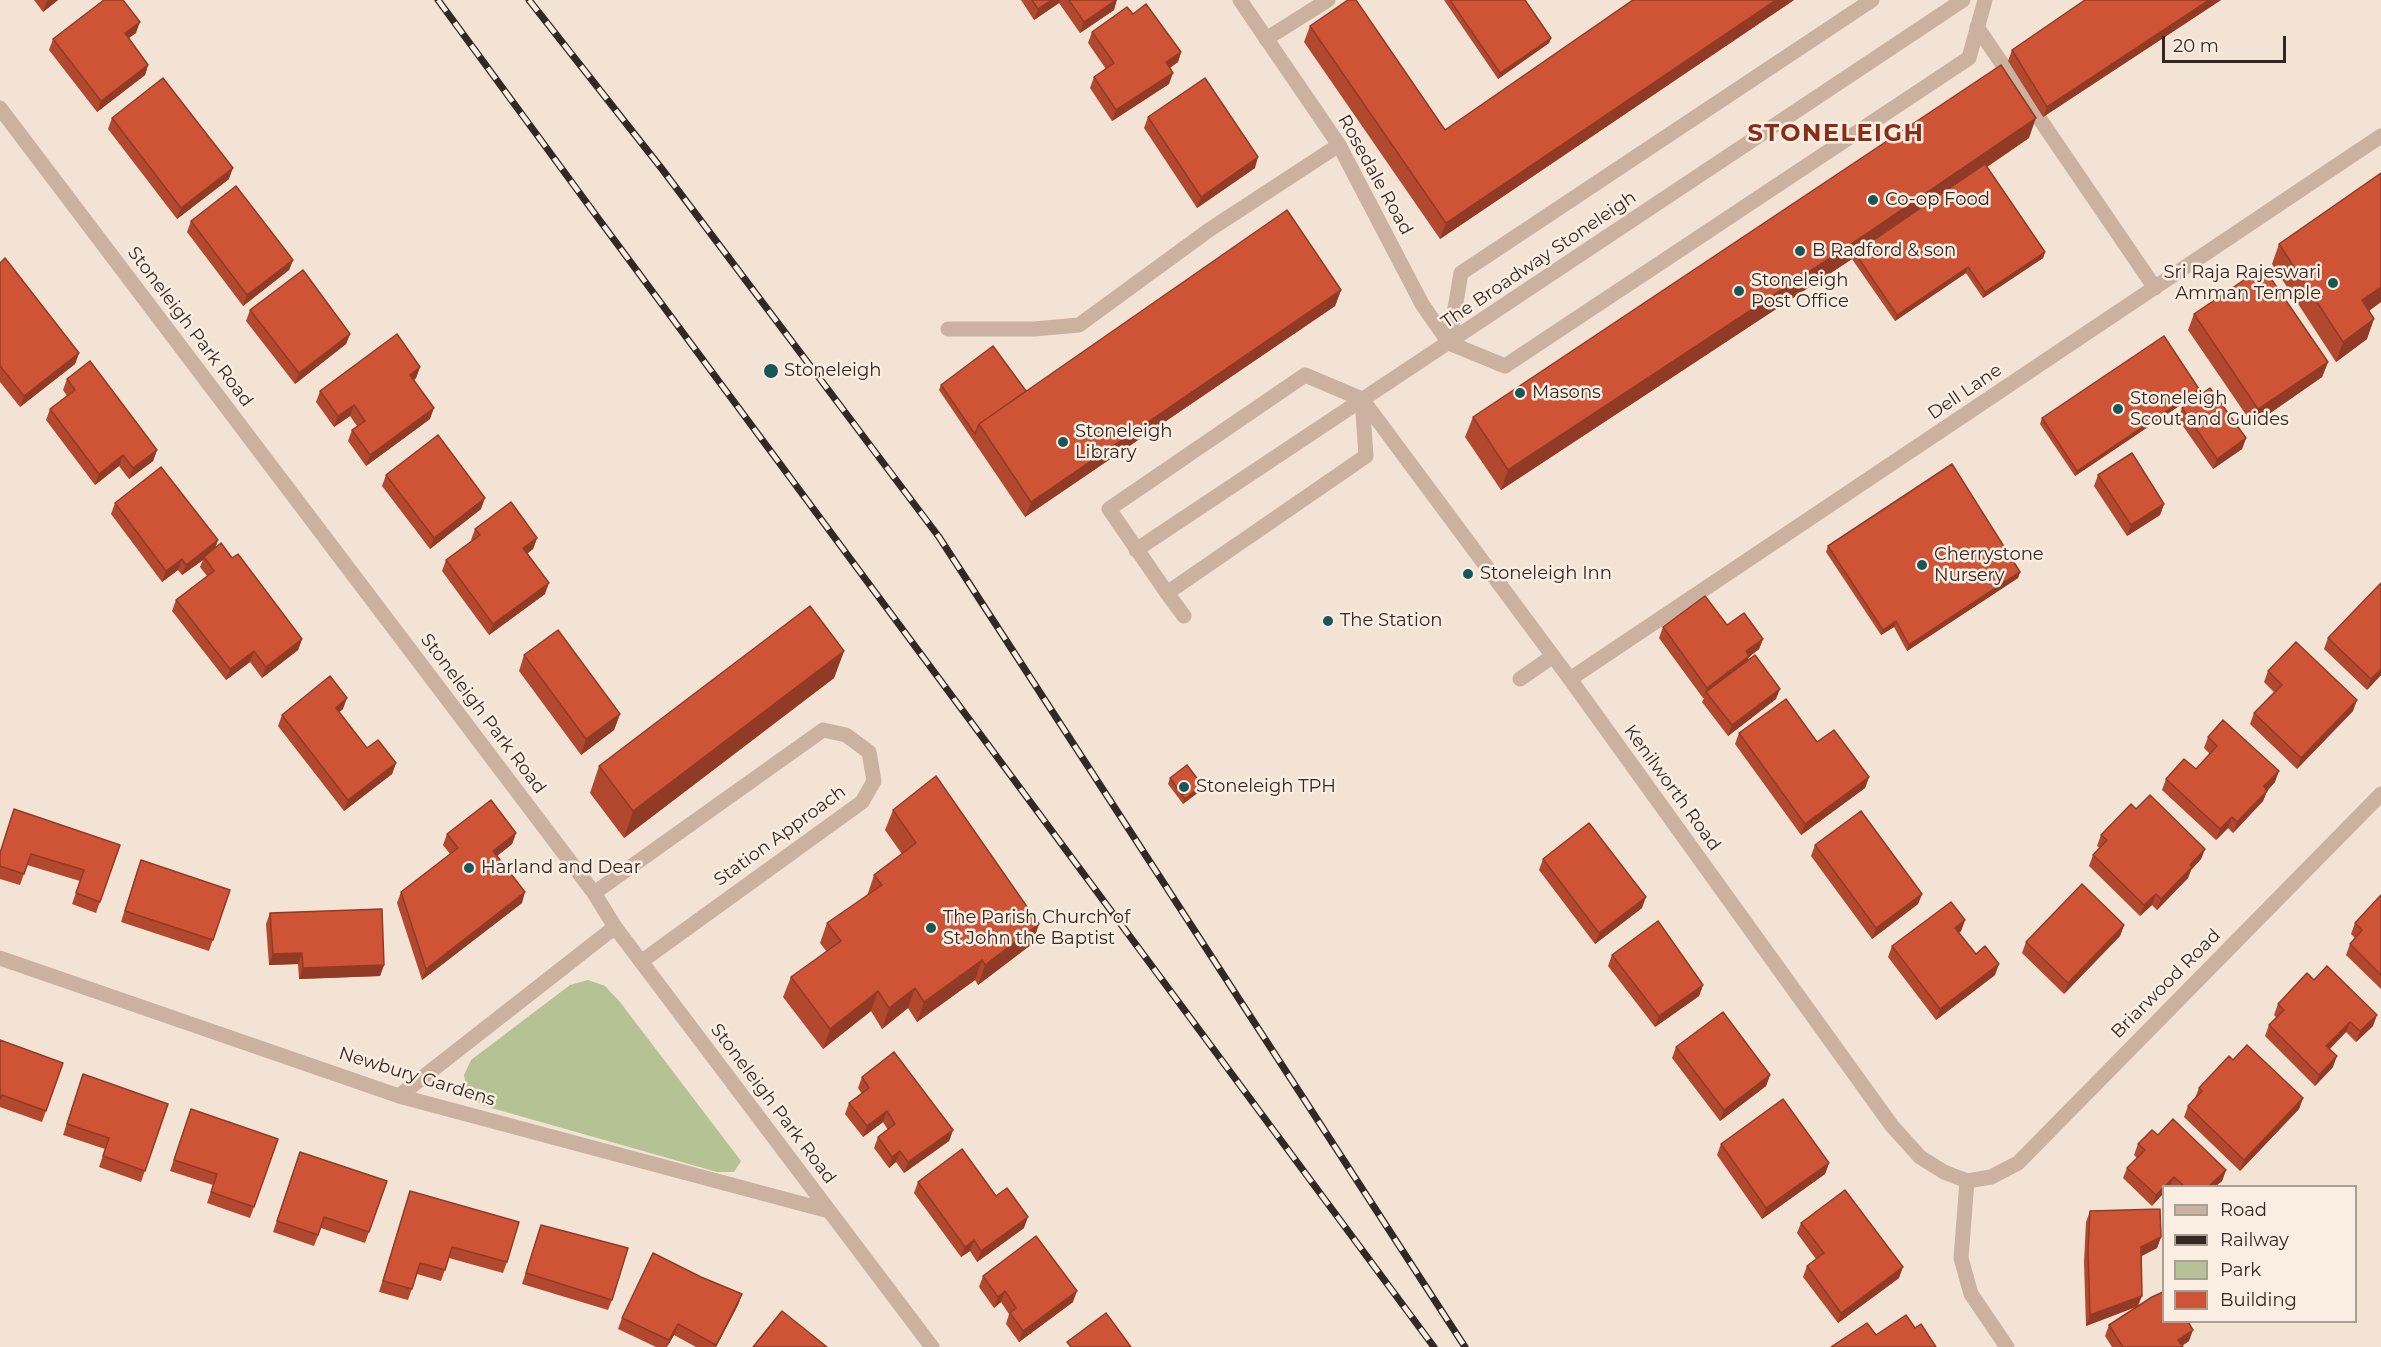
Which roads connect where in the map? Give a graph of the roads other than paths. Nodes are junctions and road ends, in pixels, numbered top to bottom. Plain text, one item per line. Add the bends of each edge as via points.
1 (1240, 0) edge
2 (1328, 0) edge
3 (1872, 0) edge
4 (1963, 0) edge
5 (1985, 0) edge
6 (1977, 27) junction
7 (1266, 39) junction
8 (0, 108) edge
9 (2381, 136) edge
10 (1339, 145) junction
11 (2155, 288) junction
12 (948, 329) dead end
13 (1449, 343) junction
14 (1362, 399) junction
15 (1136, 550) junction
16 (1167, 593) junction
17 (1184, 616) dead end
18 (1552, 656) junction
19 (1520, 679) dead end
20 (1570, 679) junction
21 (2381, 794) edge
22 (594, 893) junction
23 (615, 927) junction
24 (0, 958) edge
25 (642, 961) junction
26 (399, 1096) junction
27 (1967, 1181) junction
28 (829, 1211) junction
29 (932, 1347) edge
30 (2007, 1347) edge

1 - 7 street, Rosedale Road
2 - 7 street
3 - 13 street via 1461,273
4 - 13 street, The Broadway Stoneleigh
5 - 6 street
6 - 11 street
6 - 13 street via 1969,58 1505,366
7 - 10 street, Rosedale Road
8 - 22 street, Stoneleigh Park Road
9 - 11 street, Dell Lane
10 - 12 street via 1209,230 1079,324 1034,329
10 - 13 street, Rosedale Road via 1422,304
11 - 20 street, Dell Lane
13 - 14 street, The Broadway Stoneleigh
14 - 15 street, The Broadway Stoneleigh
14 - 15 street via 1305,375 1109,508
14 - 16 street via 1366,456
14 - 18 street, Kenilworth Road
15 - 16 street
16 - 17 street
18 - 19 street
18 - 20 street, Kenilworth Road
20 - 27 street, Kenilworth Road via 1892,1126 1920,1157
21 - 27 street, Briarwood Road via 2018,1163 1991,1177
22 - 23 street, Stoneleigh Park Road
22 - 25 street, Station Approach via 823,730 846,735 869,752 874,781 862,802
23 - 25 street, Stoneleigh Park Road
23 - 26 street
24 - 26 street, Newbury Gardens
25 - 28 street, Stoneleigh Park Road
26 - 28 street, Newbury Gardens
27 - 30 street via 1960,1258 1971,1294
28 - 29 street, Stoneleigh Park Road

